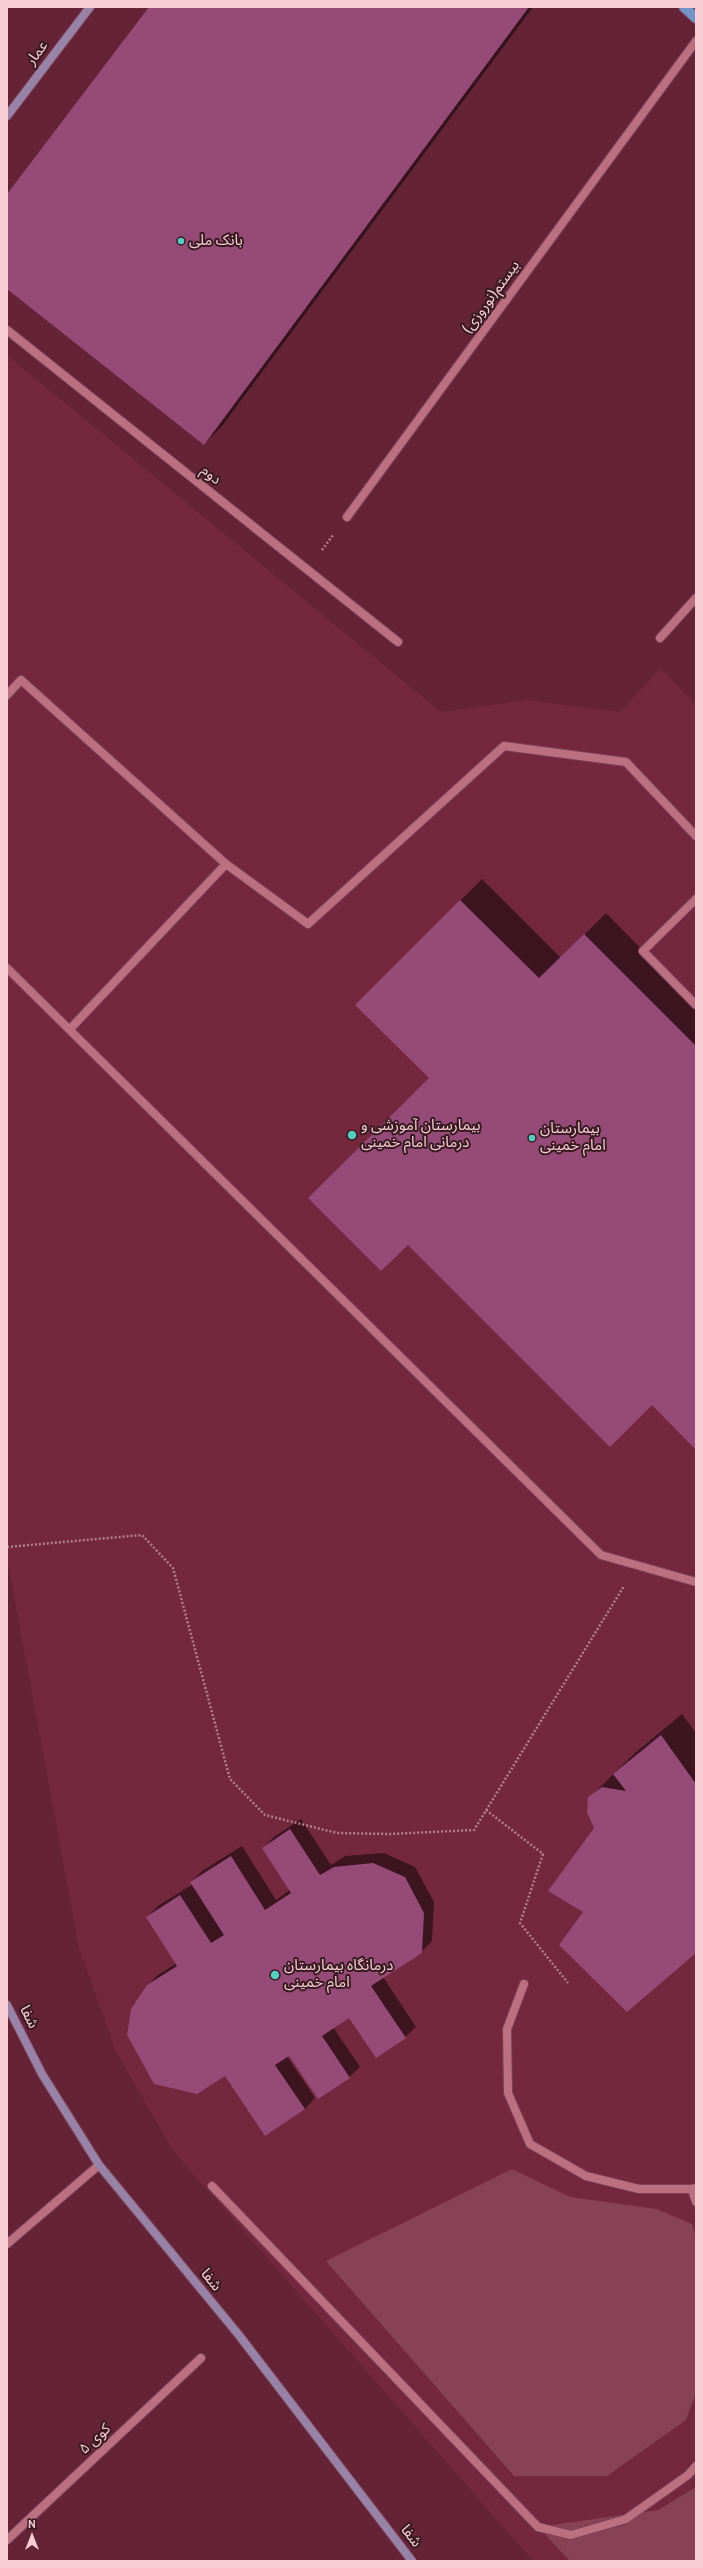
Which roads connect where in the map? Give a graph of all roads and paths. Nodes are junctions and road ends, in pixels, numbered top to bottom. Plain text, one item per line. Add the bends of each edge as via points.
1 (90, 7) edge
2 (684, 7) edge
3 (696, 18) edge
4 (696, 41) edge
5 (7, 116) edge
6 (7, 330) edge
7 (347, 517) joint
8 (308, 569) junction
9 (696, 598) edge
10 (660, 638) dead end
11 (398, 642) dead end
12 (7, 695) edge
13 (696, 836) edge
14 (226, 864) junction
15 (696, 899) edge
16 (7, 968) edge
17 (696, 1005) edge
18 (70, 1029) junction
19 (7, 1547) edge
20 (636, 1565) junction
21 (696, 1582) edge
22 (486, 1810) junction
23 (568, 1983) dead end
24 (524, 1984) dead end
25 (7, 2005) edge
26 (99, 2165) junction
27 (212, 2186) dead end
28 (694, 2188) edge
29 (696, 2202) edge
30 (7, 2244) edge
31 (201, 2358) dead end
32 (696, 2466) edge
33 (7, 2540) edge
34 (412, 2561) edge

1 - 5 street, عمار
2 - 3 main road
4 - 7 street, بیستم(نوروزی)
6 - 8 street, دوم
7 - 8 path
8 - 11 street, دوم
9 - 10 street
12 - 14 street via 21,680
13 - 14 street via 626,762 504,746 308,924
14 - 18 street
15 - 17 street via 643,950
16 - 18 street
18 - 20 street via 601,1556
19 - 22 path via 142,1535 173,1568 230,1779 265,1815 338,1833 390,1834 474,1830
20 - 21 street
20 - 22 path
22 - 23 path via 543,1854 520,1923
24 - 28 street via 507,2030 508,2093 530,2144 586,2176 640,2189
25 - 26 street, شفا via 42,2074
26 - 30 street
26 - 34 street, شفا via 238,2334
27 - 32 street via 538,2527 571,2536 626,2519 688,2475
28 - 29 street
31 - 33 street, کوی ۵

